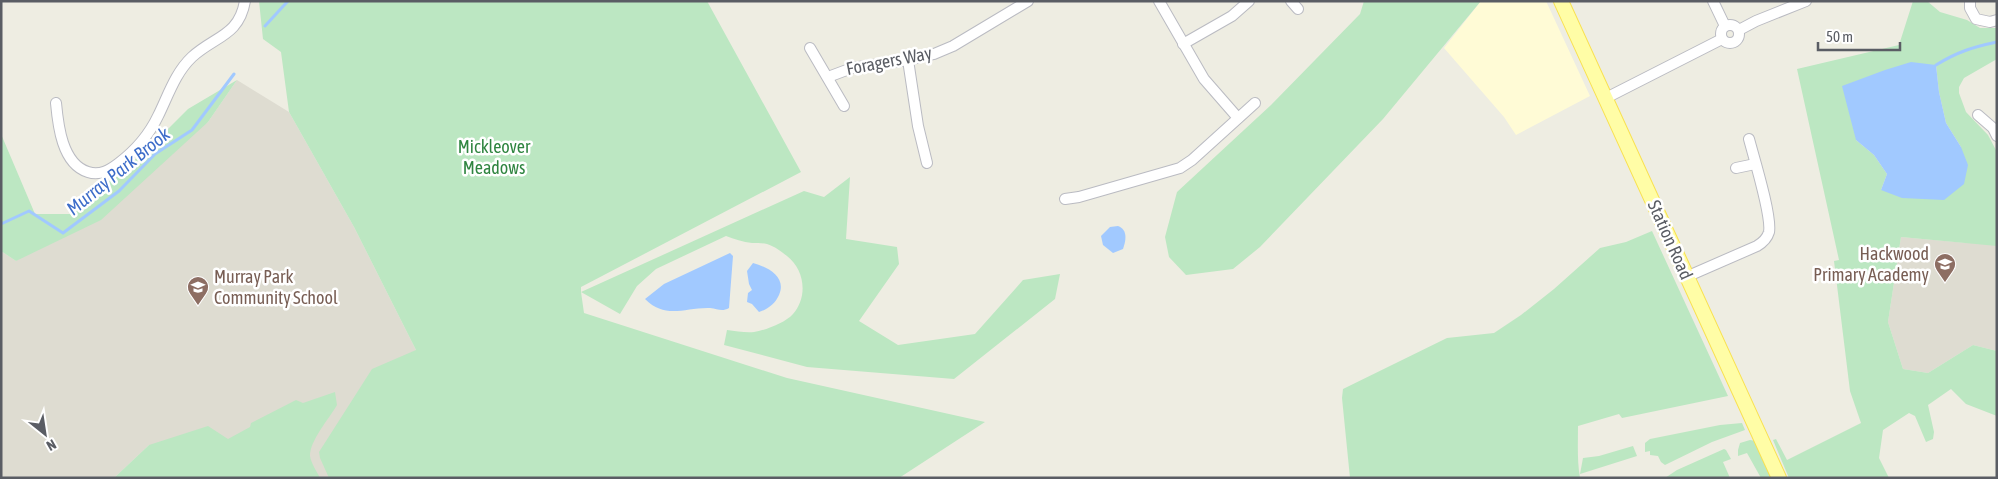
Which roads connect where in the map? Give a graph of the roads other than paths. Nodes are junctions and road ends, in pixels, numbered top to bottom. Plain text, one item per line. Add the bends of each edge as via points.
1 (245, 1) edge
2 (1028, 1) edge
3 (1159, 1) edge
4 (1249, 1) edge
5 (1560, 1) edge
6 (1712, 1) edge
7 (1806, 1) edge
8 (1970, 1) edge
9 (1997, 20) edge
10 (1726, 26) junction
11 (1739, 30) junction
12 (1722, 39) junction
13 (1183, 44) junction
14 (810, 48) dead end
15 (908, 60) junction
16 (828, 77) junction
17 (1606, 98) junction
18 (56, 103) dead end
19 (1255, 103) dead end
20 (844, 106) dead end
21 (1978, 114) dead end
22 (1238, 118) junction
23 (1995, 130) edge
24 (1749, 139) dead end
25 (926, 163) dead end
26 (1755, 164) junction
27 (1736, 168) dead end
28 (1065, 199) dead end
29 (1686, 277) junction
30 (1779, 478) edge

1 - 18 street via 236,25 193,57 180,72 153,126 139,146 107,171 89,172 73,162 59,130
2 - 15 street, Foragers Way via 952,46
3 - 13 street
4 - 13 street via 1232,16
5 - 17 main road, Station Road
6 - 10 street
7 - 11 street
8 - 9 street via 1976,19
10 - 11 street via 1732,25
10 - 12 street via 1721,31
11 - 12 street via 1738,39 1734,42 1729,44
12 - 17 street
13 - 22 street via 1204,80
14 - 16 street, Foragers Way
15 - 16 street, Foragers Way via 852,68
15 - 25 street
16 - 20 street, Foragers Way
17 - 29 main road, Station Road
19 - 22 street
21 - 23 street
22 - 28 street via 1180,168
24 - 26 street
26 - 27 street
26 - 29 street via 1768,213 1769,231 1765,240
29 - 30 main road, Station Road

